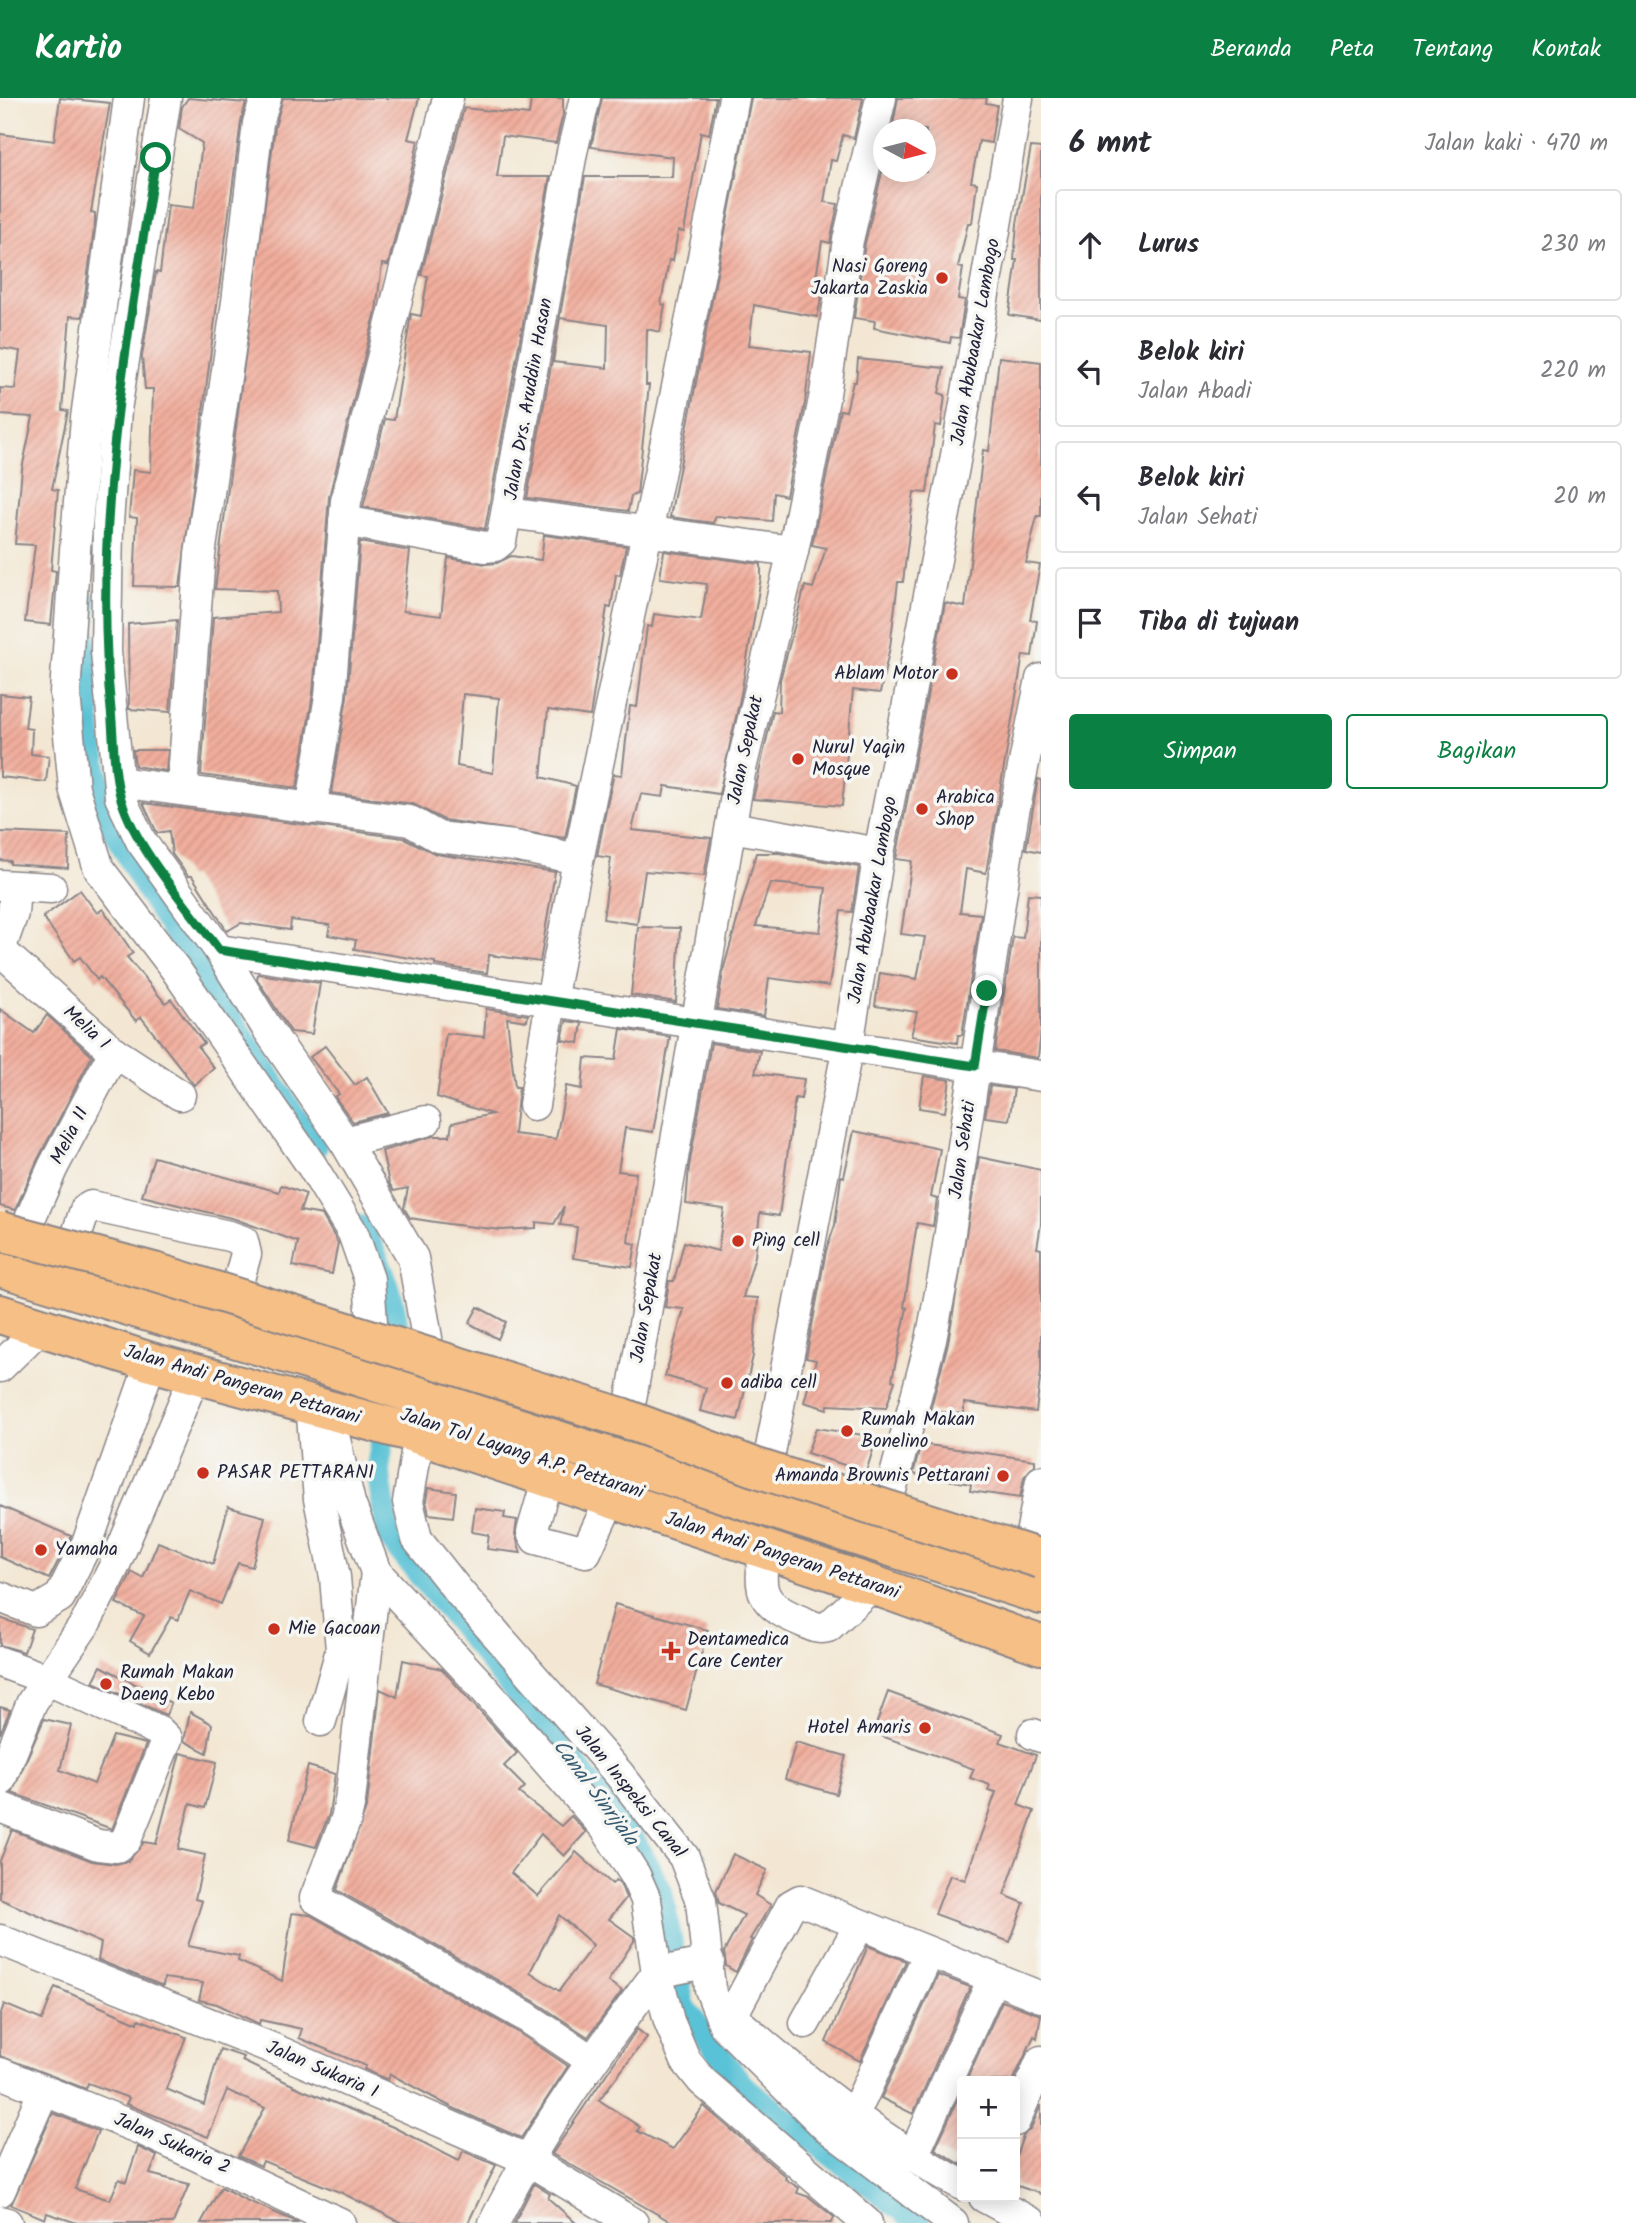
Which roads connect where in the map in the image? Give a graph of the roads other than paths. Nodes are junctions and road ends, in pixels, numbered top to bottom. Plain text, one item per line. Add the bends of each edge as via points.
1 (129, 98) edge
2 (166, 98) edge
3 (266, 98) edge
4 (448, 98) edge
5 (585, 98) edge
6 (734, 98) edge
7 (881, 98) edge
8 (1018, 98) edge
9 (508, 513) junction
10 (344, 521) junction
11 (648, 530) junction
12 (793, 551) junction
13 (1041, 679) edge
14 (119, 782) junction
15 (182, 790) junction
16 (311, 809) junction
17 (731, 827) junction
18 (879, 853) junction
19 (578, 859) junction
20 (7, 886) edge
21 (51, 888) dead end
22 (0, 950) edge
23 (219, 950) junction
24 (550, 999) junction
25 (694, 1022) junction
26 (848, 1045) junction
27 (114, 1052) junction
28 (975, 1066) junction
29 (1041, 1076) edge
30 (180, 1095) dead end
31 (534, 1105) dead end
32 (426, 1121) dead end
33 (345, 1142) junction
34 (7, 1227) edge
35 (0, 1267) edge
36 (0, 1293) edge
37 (0, 1314) edge
38 (42, 1326) junction
39 (371, 1340) junction
40 (421, 1353) junction
41 (150, 1362) junction
42 (0, 1367) edge
43 (195, 1375) junction
44 (605, 1406) junction
45 (326, 1409) junction
46 (415, 1433) junction
47 (770, 1453) junction
48 (548, 1477) junction
49 (1041, 1481) edge
50 (890, 1494) junction
51 (610, 1500) junction
52 (951, 1527) junction
53 (765, 1551) junction
54 (1038, 1554) edge
55 (376, 1572) junction
56 (873, 1585) junction
57 (1041, 1595) edge
58 (0, 1597) edge
59 (1041, 1625) edge
60 (1041, 1645) edge
61 (0, 1662) edge
62 (46, 1679) junction
63 (321, 1721) dead end
64 (0, 1781) edge
65 (0, 1807) edge
66 (859, 1926) junction
67 (0, 1940) edge
68 (929, 1953) junction
69 (704, 1963) junction
70 (661, 1973) junction
71 (993, 1979) junction
72 (1041, 1997) edge
73 (805, 2023) dead end
74 (591, 2060) junction
75 (1041, 2061) edge
76 (0, 2073) edge
77 (44, 2090) junction
78 (861, 2100) dead end
79 (1020, 2109) edge
80 (914, 2156) junction
81 (526, 2159) junction
82 (957, 2182) edge
83 (0, 2192) edge
84 (993, 2202) edge
85 (0, 2221) edge
86 (7, 2223) edge
87 (340, 2223) edge
88 (494, 2223) edge
89 (633, 2223) edge
90 (867, 2223) edge
91 (953, 2223) edge
92 (1032, 2223) edge

1 - 39 street via 86,418 75,550 65,693 74,788 99,869 176,970 312,1166 352,1233 369,1279
2 - 14 street via 116,410 108,523 106,652
3 - 15 street via 258,123 206,504
4 - 10 street
5 - 9 street, Jalan Drs. Aruddin Hasan
6 - 11 street
7 - 12 street, Jalan Sepakat via 851,224 825,394
8 - 18 street, Jalan Abubaakar Lambogo via 954,467
9 - 10 street, Jalan Drs. Aruddin Hasan via 503,537 490,547
9 - 11 street
10 - 16 street via 330,696
11 - 12 street
11 - 19 street
12 - 17 street, Jalan Sepakat
13 - 28 street, Jalan Sehati via 1013,817
14 - 15 street
14 - 23 street via 120,797 141,841
15 - 16 street
16 - 19 street via 410,821 438,837
17 - 18 street
17 - 25 street, Jalan Sepakat
18 - 26 street, Jalan Abubaakar Lambogo
19 - 24 street
20 - 21 street
20 - 22 street via 11,923
22 - 27 street, Melia I
23 - 24 street
23 - 33 street
24 - 25 street
24 - 31 street
25 - 26 street
25 - 44 street, Jalan Sepakat via 670,1183
26 - 28 street
26 - 47 street, Jalan Abubaakar Lambogo
27 - 30 street, Melia I
27 - 34 street, Melia II via 53,1167
28 - 29 street
28 - 50 street, Jalan Sehati via 933,1326
32 - 33 street
33 - 40 street via 413,1258 419,1279
34 - 39 highway
34 - 39 highway via 77,1234 239,1279
34 - 54 highway, bridge via 621,1417 754,1467
35 - 57 highway, Jalan Tol Layang A.P. Pettarani via 310,1361
36 - 59 highway, Jalan Tol Layang A.P. Pettarani via 429,1423
37 - 38 highway, Jalan Andi Pangeran Pettarani
38 - 41 highway, Jalan Andi Pangeran Pettarani
38 - 42 street
39 - 40 highway
40 - 44 highway
41 - 43 highway, Jalan Andi Pangeran Pettarani
41 - 58 street via 91,1535 60,1597 36,1611
43 - 45 highway, Jalan Andi Pangeran Pettarani
43 - 62 street via 103,1590
44 - 47 highway
44 - 52 highway
45 - 46 highway, Jalan Andi Pangeran Pettarani
45 - 55 street via 350,1503
45 - 63 street via 320,1499 335,1577 341,1650
46 - 48 highway, Jalan Andi Pangeran Pettarani
46 - 69 street, Jalan Inspeksi Canal via 408,1502 417,1539 677,1846 701,1901
47 - 50 highway
48 - 51 highway, Jalan Andi Pangeran Pettarani
48 - 51 street via 532,1532 536,1539 586,1552
49 - 54 street
50 - 52 highway
51 - 53 highway, Jalan Andi Pangeran Pettarani
52 - 54 highway
53 - 56 highway, Jalan Andi Pangeran Pettarani
53 - 56 street via 760,1577 765,1595 775,1610 814,1627 828,1627
55 - 70 street via 481,1684 617,1844 646,1900
55 - 74 street via 350,1801 315,1898 525,2016
56 - 60 highway, Jalan Andi Pangeran Pettarani
61 - 62 street
62 - 64 street
62 - 65 street via 164,1733 167,1745 126,1840 117,1847 98,1845
66 - 68 street
66 - 73 street
66 - 80 street via 800,1900 794,1902 735,2015 807,2082
67 - 81 street, Jalan Sukaria I via 274,2049
68 - 71 street
68 - 78 street
69 - 70 street
69 - 91 street, Jalan Inspeksi Canal via 724,2025 746,2050 824,2125
70 - 74 street
70 - 90 street via 669,2021 692,2070
71 - 72 street
71 - 80 street
74 - 81 street
75 - 79 street
76 - 77 street, Jalan Sukaria 2
77 - 83 street
77 - 87 street, Jalan Sukaria 2 via 192,2152
80 - 82 street
81 - 88 street
81 - 89 street, Jalan Sukaria I
84 - 92 street
85 - 86 street

